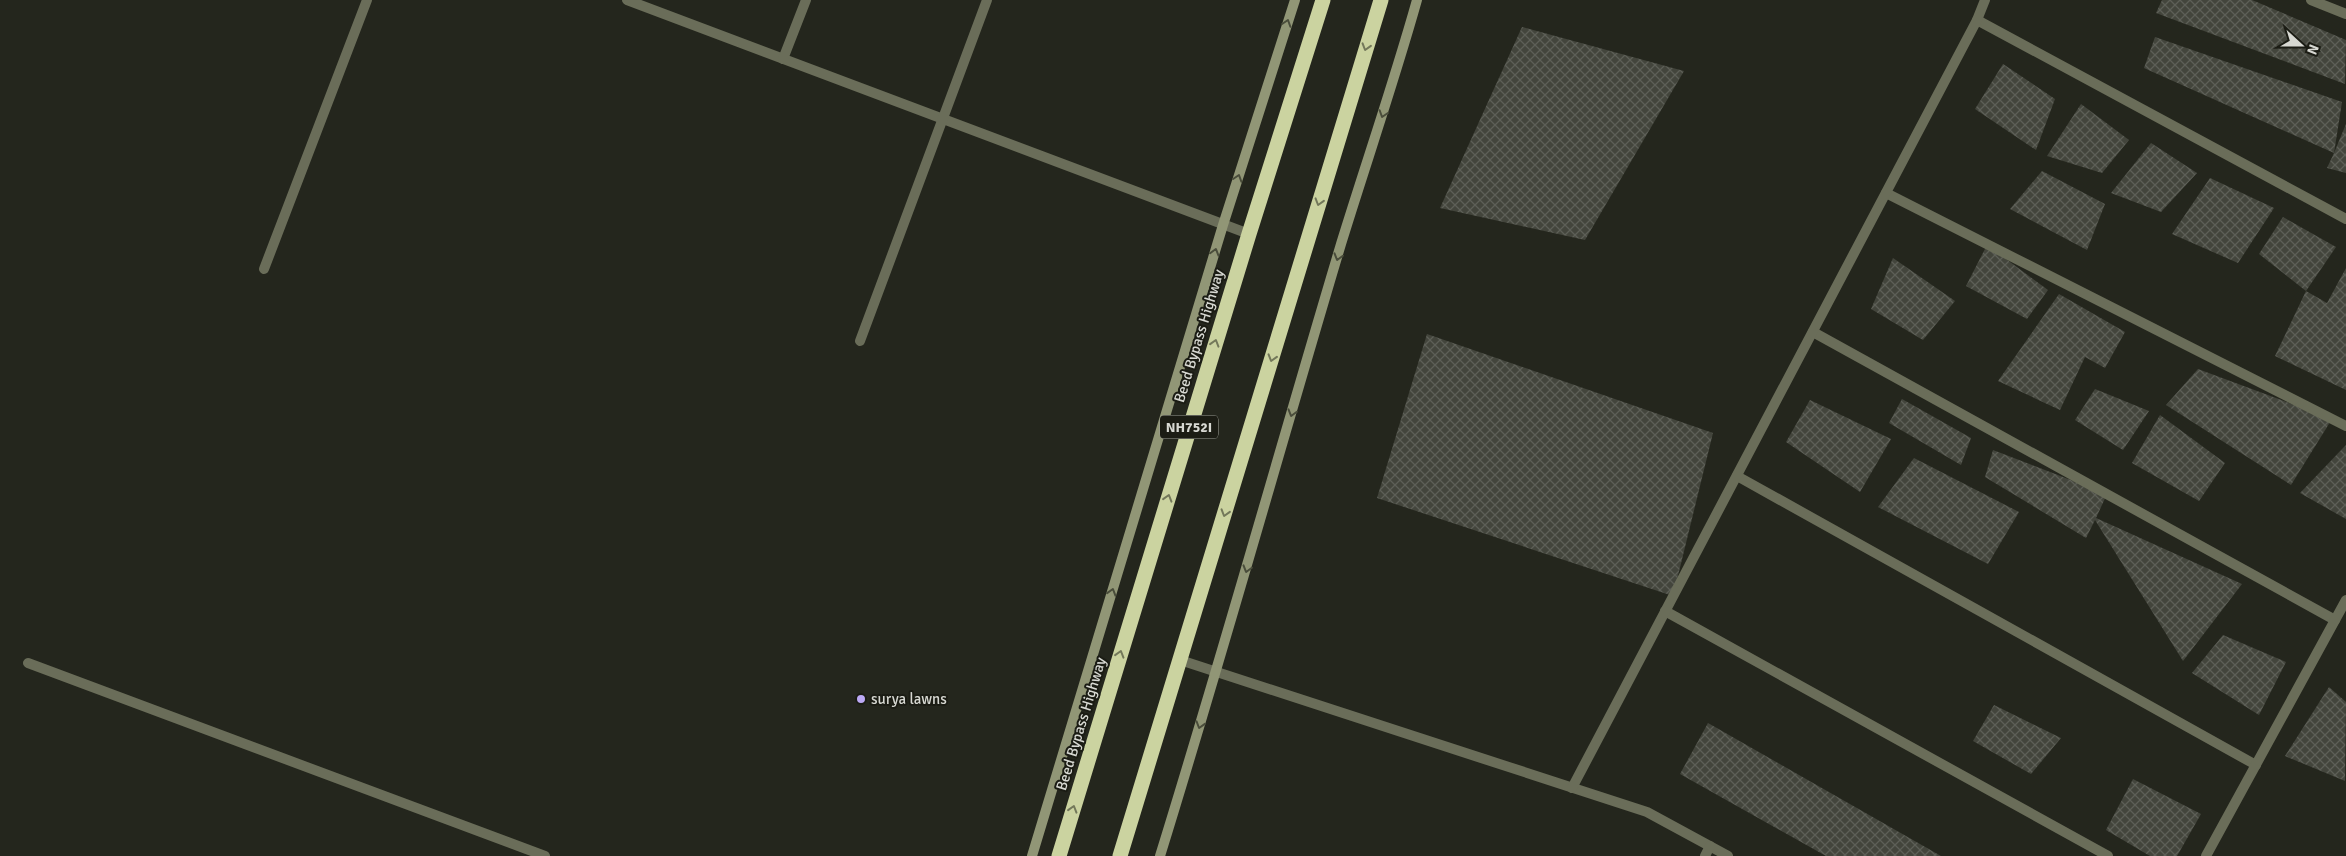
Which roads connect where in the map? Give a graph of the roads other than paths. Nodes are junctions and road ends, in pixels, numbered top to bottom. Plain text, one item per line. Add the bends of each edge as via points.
1 (367, 0) edge
2 (627, 0) edge
3 (806, 0) edge
4 (987, 0) edge
5 (1294, 0) edge
6 (1323, 0) edge
7 (1381, 0) edge
8 (1417, 0) edge
9 (1985, 0) edge
10 (2311, 0) edge
11 (2346, 14) edge
12 (1977, 20) junction
13 (783, 59) junction
14 (941, 118) junction
15 (1886, 193) junction
16 (2346, 219) edge
17 (1222, 225) junction
18 (1248, 234) junction
19 (264, 270) dead end
20 (1813, 332) junction
21 (860, 341) dead end
22 (2346, 426) edge
23 (1737, 476) junction
24 (2346, 600) edge
25 (1665, 611) junction
26 (2335, 620) junction
27 (1180, 660) junction
28 (28, 663) dead end
29 (1217, 672) junction
30 (2256, 765) junction
31 (1572, 788) junction
32 (1710, 846) junction
33 (545, 856) edge
34 (1032, 856) edge
35 (1059, 856) edge
36 (1120, 856) edge
37 (1160, 856) edge
38 (1705, 856) edge
39 (1728, 856) edge
40 (2108, 856) edge
41 (2206, 856) edge

1 - 19 street
2 - 13 street
3 - 13 street
4 - 14 street
17 -> 5 street
6 - 18 highway, Beed Bypass Highway / NH752I
7 -> 27 highway
8 -> 29 street via 1341,244
9 - 12 street
10 - 11 street
12 - 15 street
12 - 16 street
13 - 14 street
14 - 17 street
14 - 21 street
15 - 20 street
15 - 22 street
17 - 18 street
34 -> 17 street
35 -> 18 highway, Beed Bypass Highway / NH752I
20 - 23 street
20 - 26 street
23 - 25 street
23 - 30 street
24 - 26 street
25 - 31 street
25 - 40 street
26 - 30 street
27 - 29 street
27 - 36 highway
28 - 33 street
29 - 31 street
29 -> 37 street
30 - 41 street
31 - 32 street via 1647,812
32 - 38 street
32 - 39 street

